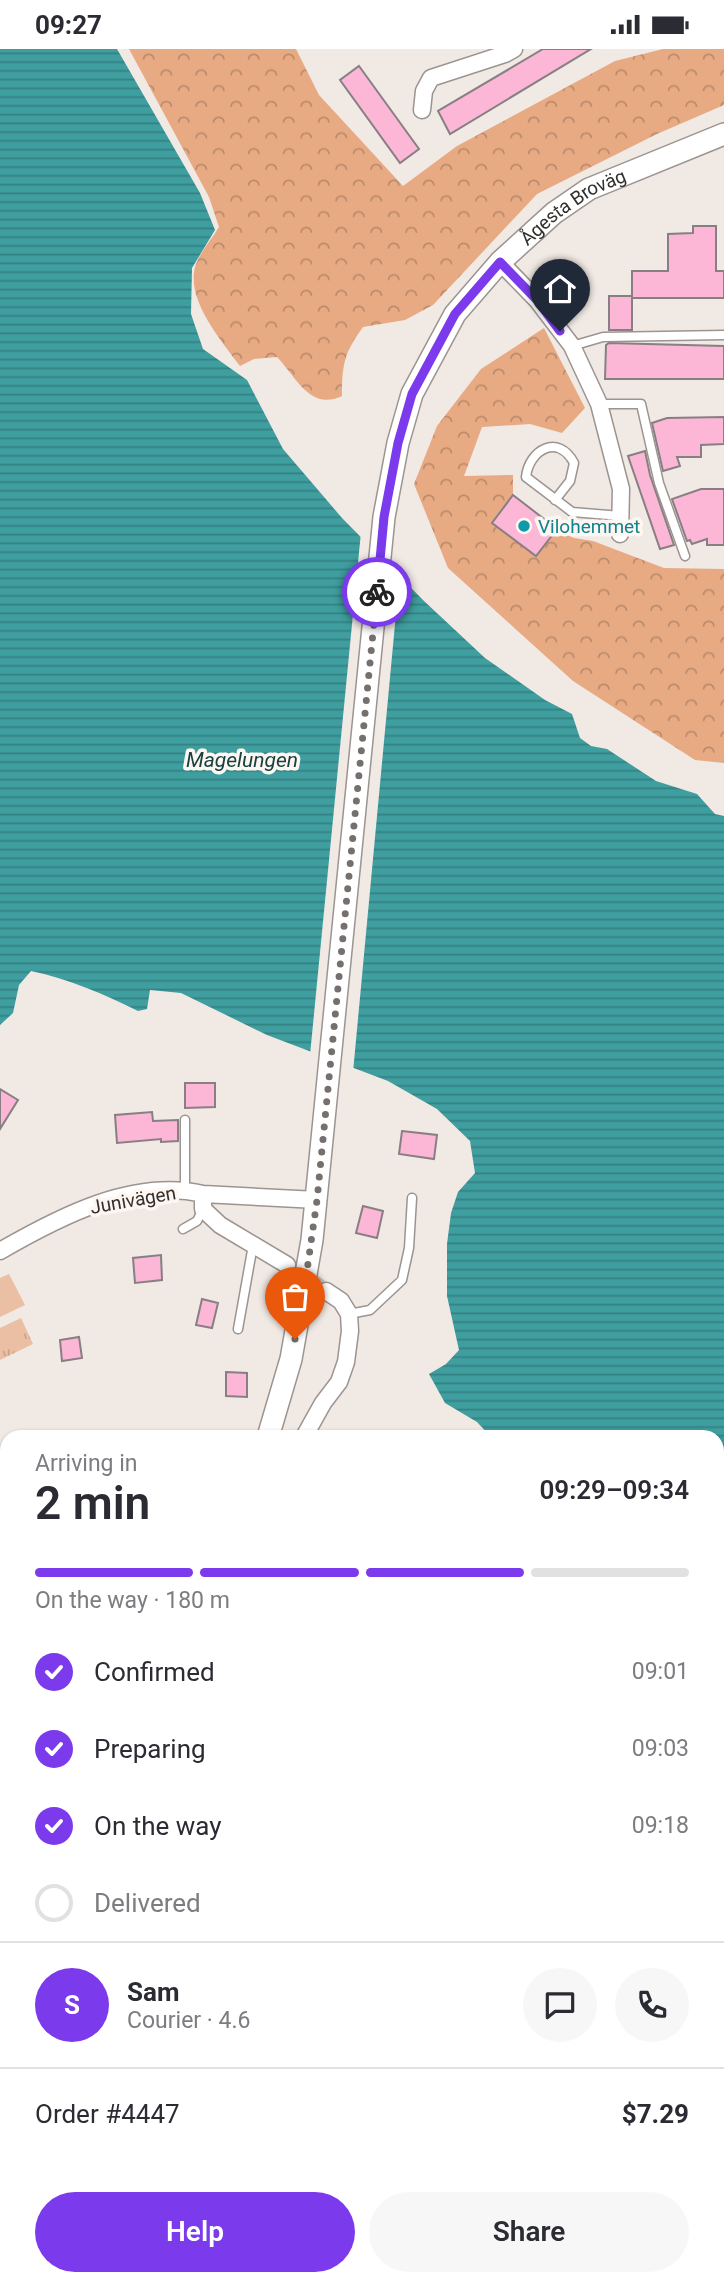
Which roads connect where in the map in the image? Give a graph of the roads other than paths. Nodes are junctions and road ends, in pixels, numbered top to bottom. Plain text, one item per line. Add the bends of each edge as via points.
1 (514, 49) edge
2 (422, 110) dead end
3 (724, 134) edge
4 (500, 262) junction
5 (724, 335) edge
6 (572, 347) junction
7 (599, 404) junction
8 (555, 500) junction
9 (621, 516) junction
10 (620, 534) dead end
11 (685, 556) dead end
12 (185, 1120) dead end
13 (185, 1190) junction
14 (412, 1198) dead end
15 (317, 1200) junction
16 (203, 1201) junction
17 (183, 1229) dead end
18 (253, 1245) junction
19 (0, 1251) edge
20 (287, 1265) tunnel mouth
21 (326, 1291) tunnel mouth
22 (349, 1314) junction
23 (238, 1329) dead end
24 (270, 1430) edge
25 (308, 1430) edge

1 - 2 street via 430,78
3 - 4 main road, Ågesta Broväg via 589,189 554,213
4 - 6 street via 537,300
4 - 15 main road, Ågesta Broväg via 455,314 412,394 398,443 384,517
5 - 6 lane via 603,337
6 - 7 street
7 - 9 street via 621,489
7 - 11 lane via 640,404 659,483
8 - 8 lane via 570,481 574,463 568,452 550,447 537,452 526,477
8 - 9 lane via 572,513
9 - 10 street
12 - 13 lane
13 - 16 street, Junivägen
13 - 19 street, Junivägen via 94,1203
14 - 22 lane via 402,1280 370,1310
15 - 16 street, Junivägen
15 - 24 main road via 296,1335
16 - 17 lane via 197,1221
16 - 18 street via 220,1225
18 - 20 street
18 - 23 lane
21 - 22 street via 341,1301
22 - 25 street via 346,1362 339,1382

